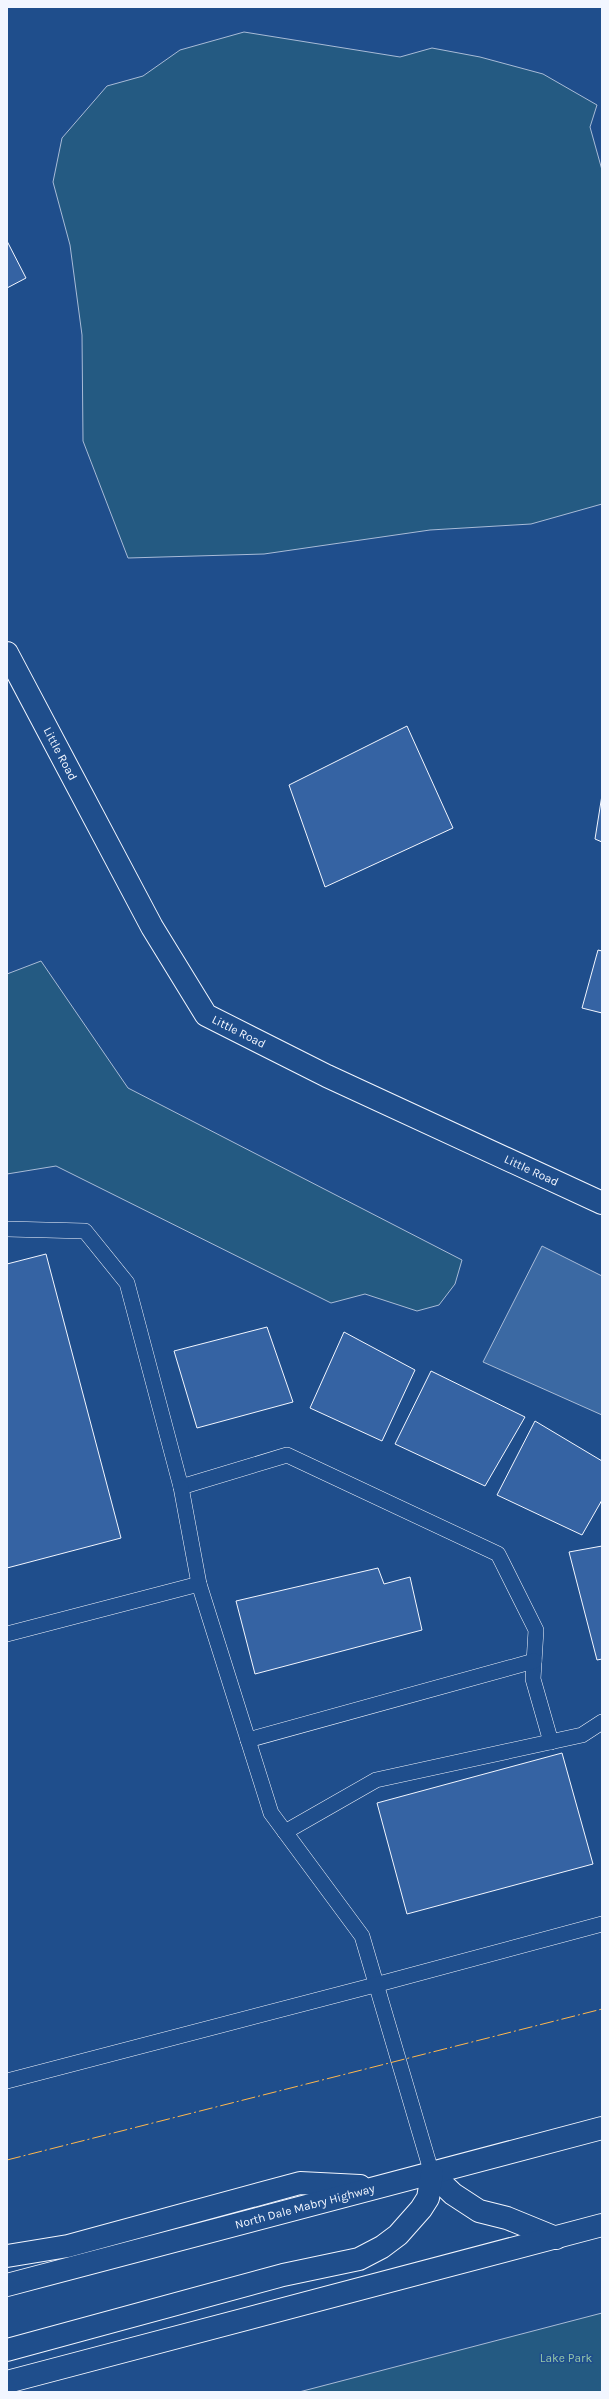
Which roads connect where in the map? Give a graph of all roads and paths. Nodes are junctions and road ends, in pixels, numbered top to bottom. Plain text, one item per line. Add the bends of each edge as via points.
1 (7, 653) edge
2 (602, 1203) edge
3 (7, 1229) edge
4 (181, 1487) junction
5 (199, 1584) junction
6 (7, 1634) edge
7 (534, 1661) junction
8 (602, 1722) edge
9 (248, 1740) junction
10 (551, 1742) junction
11 (285, 1832) junction
12 (602, 1924) edge
13 (376, 1985) junction
14 (7, 2081) edge
15 (602, 2128) edge
16 (432, 2174) junction
17 (384, 2187) junction
18 (602, 2226) edge
19 (556, 2238) junction
20 (7, 2256) edge
21 (7, 2285) edge
22 (7, 2350) edge
23 (7, 2382) edge

1 - 2 main road, Little Road via 152,927 206,1015 327,1076
3 - 4 lane via 85,1231 127,1283
4 - 5 lane
4 - 7 lane via 287,1455 498,1554 536,1630
5 - 6 lane
5 - 9 lane
7 - 9 lane
7 - 10 lane via 533,1679
8 - 10 lane via 582,1735
9 - 11 lane via 272,1814
10 - 11 lane via 376,1780
11 - 13 lane via 362,1936
12 - 13 lane
13 - 14 lane
13 - 16 lane
15 - 16 main road, North Dale Mabry Highway
16 - 17 main road, North Dale Mabry Highway
16 - 19 main road via 453,2194 480,2211 507,2218
16 - 22 main road via 428,2198 422,2209 398,2235 359,2259 283,2275
17 - 20 main road via 300,2184 68,2246
17 - 21 main road, North Dale Mabry Highway
18 - 19 main road
19 - 23 main road

